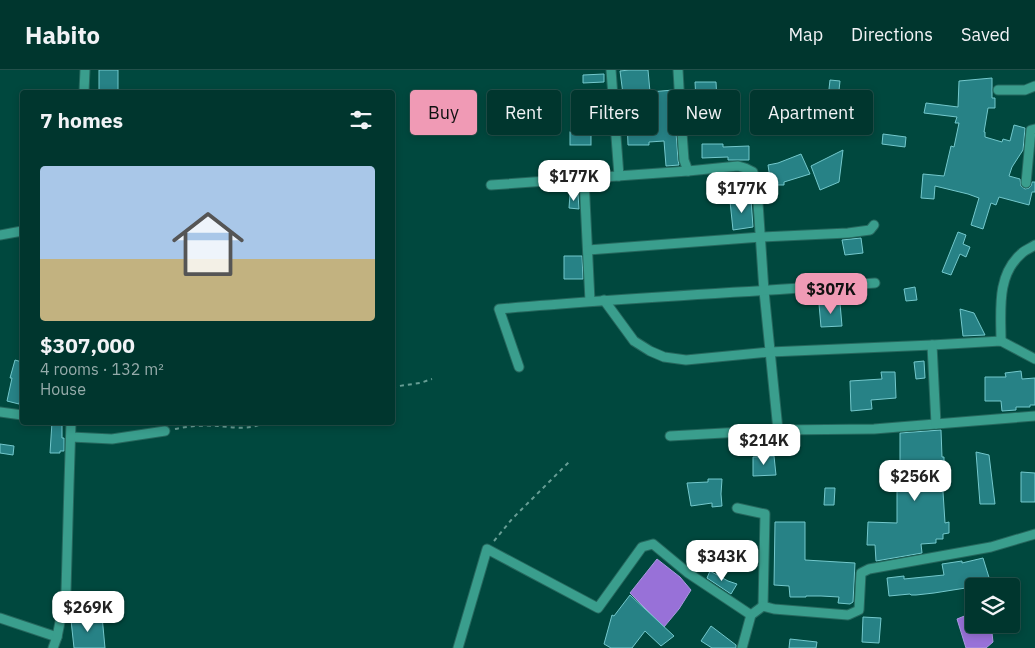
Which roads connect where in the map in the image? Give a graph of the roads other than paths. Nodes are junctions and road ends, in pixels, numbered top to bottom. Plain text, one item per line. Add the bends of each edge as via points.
1 (85, 70) edge
2 (610, 70) edge
3 (678, 70) edge
4 (1035, 86) edge
5 (84, 90) edge
6 (998, 90) dead end
7 (1035, 129) edge
8 (688, 171) junction
9 (619, 176) junction
10 (584, 179) junction
11 (1026, 183) dead end
12 (491, 185) dead end
13 (874, 225) dead end
14 (20, 231) edge
15 (0, 235) edge
16 (761, 237) junction
17 (1035, 245) edge
18 (588, 250) junction
19 (875, 283) dead end
20 (764, 291) junction
21 (604, 300) junction
22 (590, 301) junction
23 (1002, 341) junction
24 (932, 345) junction
25 (770, 352) junction
26 (1035, 359) edge
27 (519, 367) dead end
28 (0, 412) edge
29 (20, 414) edge
30 (1035, 416) edge
31 (936, 424) junction
32 (71, 425) edge
33 (778, 430) junction
34 (165, 431) road end
35 (670, 436) dead end
36 (71, 437) junction
37 (737, 508) dead end
38 (1035, 534) edge
39 (762, 606) junction
40 (751, 615) junction
41 (0, 618) edge
42 (57, 637) junction
43 (53, 648) edge
44 (458, 648) edge
45 (742, 648) edge

1 - 5 street
2 - 9 street
3 - 8 street via 684,160
4 - 6 street via 1024,90
7 - 11 street via 1031,130
8 - 9 street
8 - 16 street via 738,166 753,172
9 - 10 street
10 - 12 street
10 - 18 street
13 - 16 street via 870,230 848,233
14 - 15 street
16 - 18 street
16 - 20 street
17 - 23 street via 1022,253 1008,269 1001,293
18 - 22 street
19 - 20 street
20 - 21 street
20 - 25 street
21 - 22 street
21 - 25 street via 634,341 664,357 686,360
22 - 27 street via 499,308
23 - 24 street
23 - 26 street
24 - 25 street
24 - 31 street
25 - 33 street
28 - 29 street
30 - 31 street
31 - 33 street
32 - 36 street
33 - 35 street
34 - 36 street via 112,439
36 - 42 street via 66,592
37 - 39 street via 765,514
38 - 39 street via 991,546 869,569 861,573 859,610 848,615
39 - 40 street
40 - 44 street via 688,573 653,544 642,547 598,608 487,549
40 - 45 street
41 - 42 street
42 - 43 street

